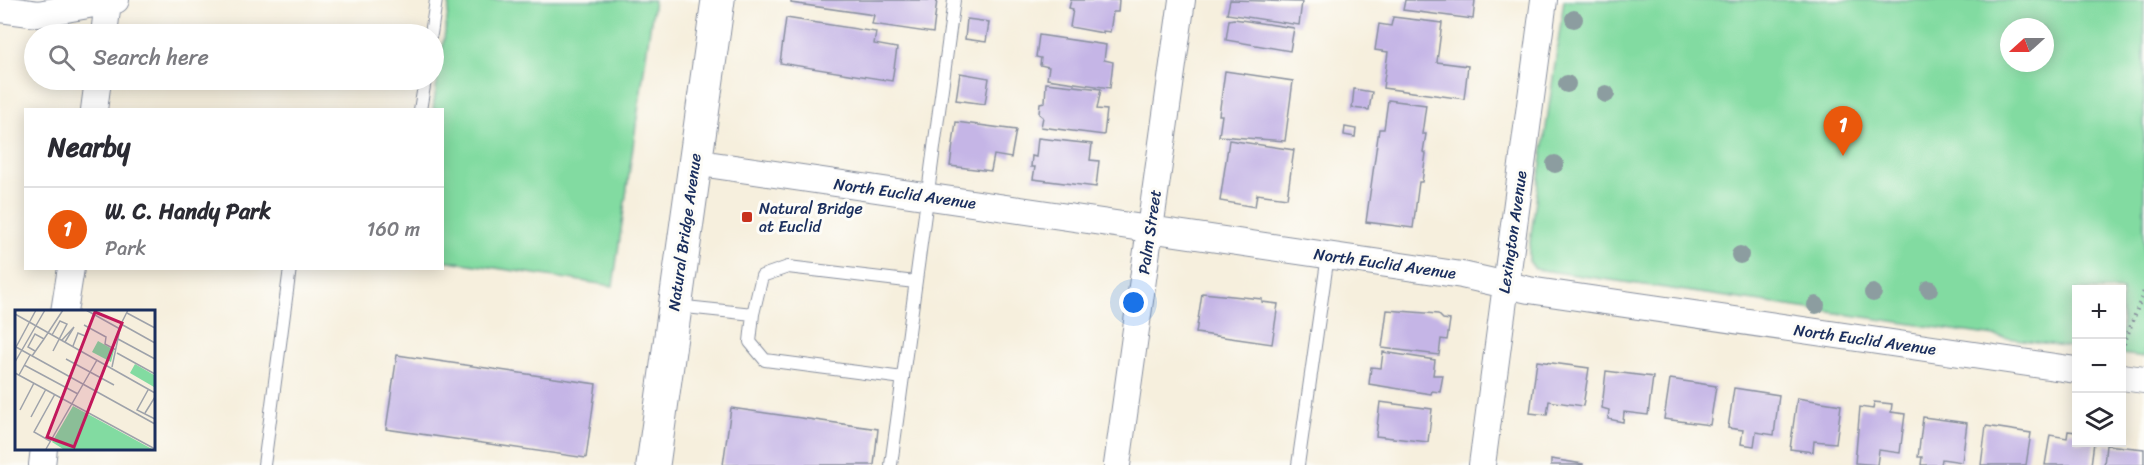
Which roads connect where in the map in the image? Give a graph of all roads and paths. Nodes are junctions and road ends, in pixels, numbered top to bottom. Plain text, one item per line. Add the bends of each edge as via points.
1 (436, 0) edge
2 (718, 0) edge
3 (954, 0) edge
4 (1182, 0) edge
5 (1544, 0) edge
6 (112, 1) edge
7 (39, 7) edge
8 (0, 9) edge
9 (106, 24) edge
10 (432, 24) edge
11 (97, 90) edge
12 (423, 90) edge
13 (94, 108) edge
14 (420, 108) edge
15 (693, 162) junction
16 (928, 196) junction
17 (1150, 229) junction
18 (1328, 255) junction
19 (71, 270) edge
20 (290, 270) edge
21 (915, 282) junction
22 (1505, 285) junction
23 (2144, 291) edge
24 (674, 306) junction
25 (64, 310) edge
26 (753, 314) junction
27 (2126, 339) edge
28 (2072, 369) edge
29 (903, 378) junction
30 (2126, 378) edge
31 (2144, 380) edge
32 (44, 450) edge
33 (42, 465) edge
34 (264, 465) edge
35 (653, 465) edge
36 (891, 465) edge
37 (1117, 465) edge
38 (1298, 465) edge
39 (1482, 465) edge

1 - 10 lane
2 - 15 main road, Natural Bridge Avenue
3 - 16 lane
4 - 17 street, Palm Street
5 - 22 street, Lexington Avenue
6 - 7 street
6 - 9 street
7 - 8 street
11 - 13 street
12 - 14 lane
15 - 16 street, North Euclid Avenue
15 - 24 main road, Natural Bridge Avenue
16 - 17 street, North Euclid Avenue
16 - 21 lane
17 - 18 street, North Euclid Avenue
17 - 37 street, Palm Street
18 - 22 street, North Euclid Avenue
18 - 38 lane
19 - 25 street
20 - 34 lane
21 - 26 lane via 788,267 762,276
21 - 29 lane
22 - 28 street, North Euclid Avenue
22 - 39 street, Lexington Avenue
23 - 27 path
24 - 26 lane
24 - 35 main road, Natural Bridge Avenue
26 - 29 lane via 750,342 765,360
29 - 36 lane
30 - 31 street
32 - 33 street

